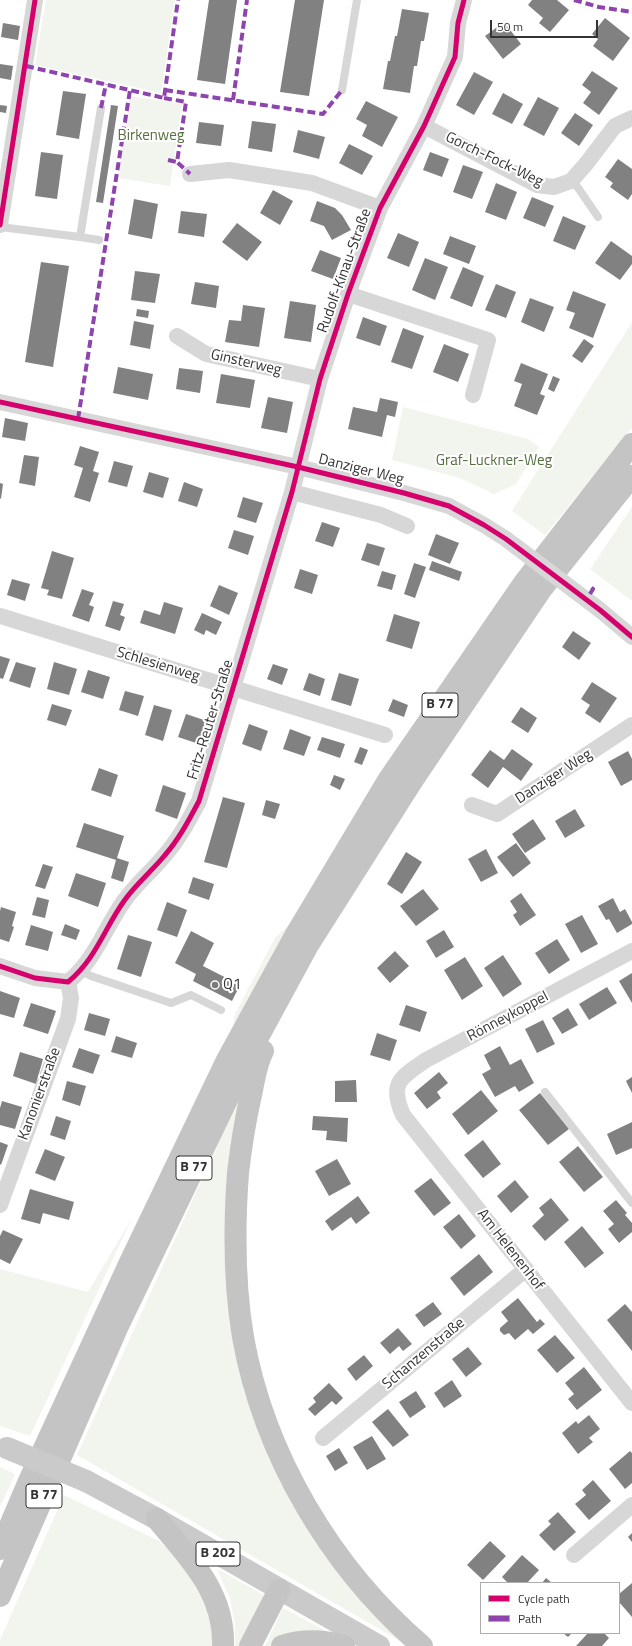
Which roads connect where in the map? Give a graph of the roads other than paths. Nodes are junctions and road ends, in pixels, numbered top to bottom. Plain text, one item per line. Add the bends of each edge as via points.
1 (36, 0) edge
2 (357, 0) edge
3 (464, 0) edge
4 (342, 90) dead end
5 (101, 108) dead end
6 (632, 118) edge
7 (424, 126) junction
8 (190, 174) dead end
9 (572, 179) junction
10 (380, 208) junction
11 (598, 217) dead end
12 (0, 226) edge
13 (80, 237) junction
14 (99, 240) dead end
15 (348, 294) junction
16 (177, 336) dead end
17 (320, 379) junction
18 (473, 396) dead end
19 (0, 402) edge
20 (632, 444) edge
21 (298, 467) junction
22 (632, 476) edge
23 (292, 492) junction
24 (406, 526) dead end
25 (0, 616) edge
26 (632, 637) edge
27 (233, 688) junction
28 (632, 725) edge
29 (385, 735) dead end
30 (472, 806) dead end
31 (308, 945) junction
32 (632, 951) edge
33 (0, 966) edge
34 (81, 971) junction
35 (68, 982) junction
36 (221, 1010) dead end
37 (545, 1092) dead end
38 (396, 1094) joint
39 (632, 1204) edge
40 (0, 1205) edge
41 (526, 1269) junction
42 (632, 1402) edge
43 (323, 1438) dead end
44 (3, 1447) edge
45 (632, 1505) edge
46 (157, 1519) junction
47 (0, 1549) edge
48 (574, 1555) dead end
49 (279, 1590) junction
50 (0, 1596) edge
51 (223, 1646) edge
52 (250, 1646) edge
53 (282, 1646) edge
54 (344, 1646) edge
55 (379, 1646) edge
56 (422, 1646) edge

1 - 12 street
2 - 4 lane
3 - 7 street, Rudolf-Kinau-Straße via 458,23 456,57
5 - 13 lane
6 - 9 street, Gorch-Fock-Weg via 615,126
7 - 9 street, Gorch-Fock-Weg via 537,185 554,187
7 - 10 street, Rudolf-Kinau-Straße
8 - 10 street via 229,170 312,183
9 - 11 lane
10 - 15 street, Rudolf-Kinau-Straße
12 - 13 lane
13 - 14 lane
15 - 17 street, Rudolf-Kinau-Straße
15 - 18 street via 488,340
16 - 17 street, Ginsterweg via 206,354
17 - 21 street, Rudolf-Kinau-Straße
19 - 21 street, Danziger Weg
20 - 47 highway, B 77 via 524,582 389,779 295,936 227,1060 131,1260
21 - 23 street, Fritz-Reuter-Straße
21 - 26 street, Danziger Weg, bridge via 449,506 506,539
22 - 31 highway, B 77 via 540,591 412,781
23 - 24 street via 382,515
23 - 27 street, Fritz-Reuter-Straße
25 - 27 street, Schlesienweg
27 - 29 street, Schlesienweg
27 - 34 street, Fritz-Reuter-Straße via 199,801 184,829 166,854 124,900 94,954
28 - 30 street, Danziger Weg via 497,814
31 - 50 highway, B 77 via 250,1052 117,1328
31 - 56 highway via 296,986 261,1055 241,1144 236,1239 237,1289 243,1337 268,1428 308,1510 331,1546 369,1594
32 - 38 street, Rönneykoppel via 426,1060 406,1074
33 - 35 street via 35,978
34 - 35 street, Fritz-Reuter-Straße
34 - 36 lane via 171,1003 191,995
35 - 40 street, Kanonierstraße via 71,998 68,1019
37 - 39 lane
38 - 41 street, Am Helenenhof via 403,1115
41 - 42 street, Am Helenenhof
41 - 43 street, Schanzenstraße
44 - 46 main road, B 202, bridge via 86,1481
45 - 48 street
46 - 49 main road, B 202
46 - 51 highway via 203,1576 214,1597 221,1620
49 - 52 highway
49 - 55 main road, B 202
53 - 54 highway via 311,1640

